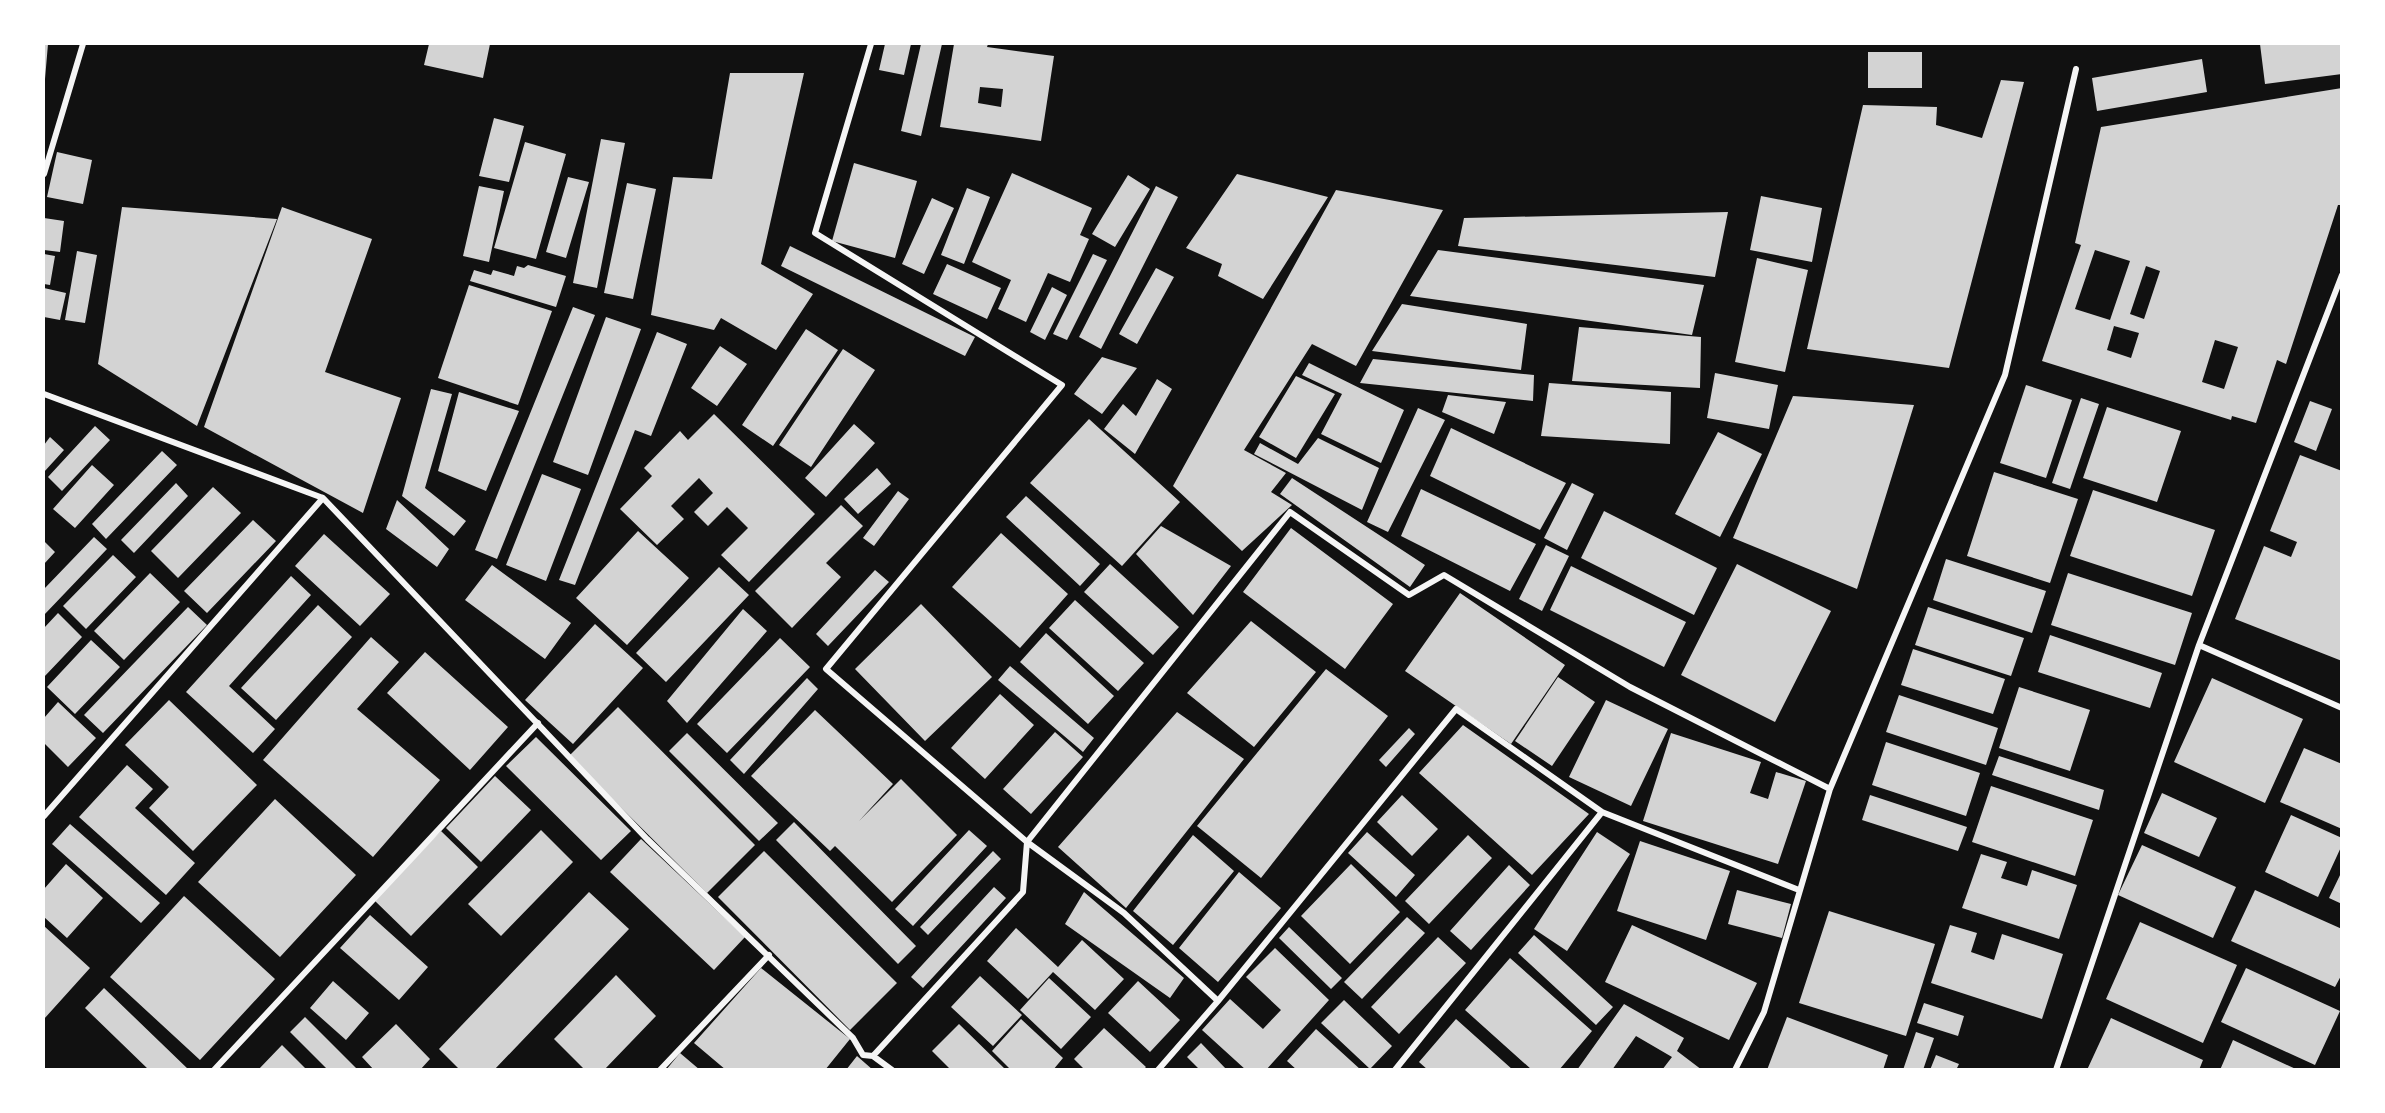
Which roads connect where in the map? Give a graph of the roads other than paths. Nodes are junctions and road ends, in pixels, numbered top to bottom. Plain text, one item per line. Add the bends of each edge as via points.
1 (82, 44) edge
2 (871, 44) edge
3 (2076, 69) dead end
4 (44, 174) edge
5 (2342, 275) edge
6 (44, 394) edge
7 (323, 498) junction
8 (2199, 645) junction
9 (2342, 708) edge
10 (538, 723) junction
11 (1830, 789) junction
12 (1602, 812) junction
13 (44, 816) edge
14 (1027, 842) junction
15 (1799, 890) junction
16 (769, 955) junction
17 (1218, 1001) junction
18 (873, 1056) junction
19 (214, 1070) edge
20 (660, 1070) edge
21 (892, 1070) edge
22 (1158, 1070) edge
23 (1395, 1070) edge
24 (1735, 1070) edge
25 (2056, 1070) edge

1 - 4 street
2 - 14 street via 814,233 1062,385 826,669
3 - 11 street via 2005,375
5 - 8 street
6 - 7 street
7 - 10 street
7 - 13 street
8 - 9 street
8 - 25 street
10 - 16 street via 647,839
10 - 19 street
11 - 14 street via 1630,687 1444,575 1408,595 1290,512
11 - 15 street
12 - 15 street
12 - 17 street via 1456,709
12 - 23 street
14 - 17 street via 1124,914
14 - 18 street via 1023,892
15 - 24 street via 1764,1012
16 - 18 street via 853,1038 863,1055
16 - 20 street
17 - 22 street
18 - 21 street

